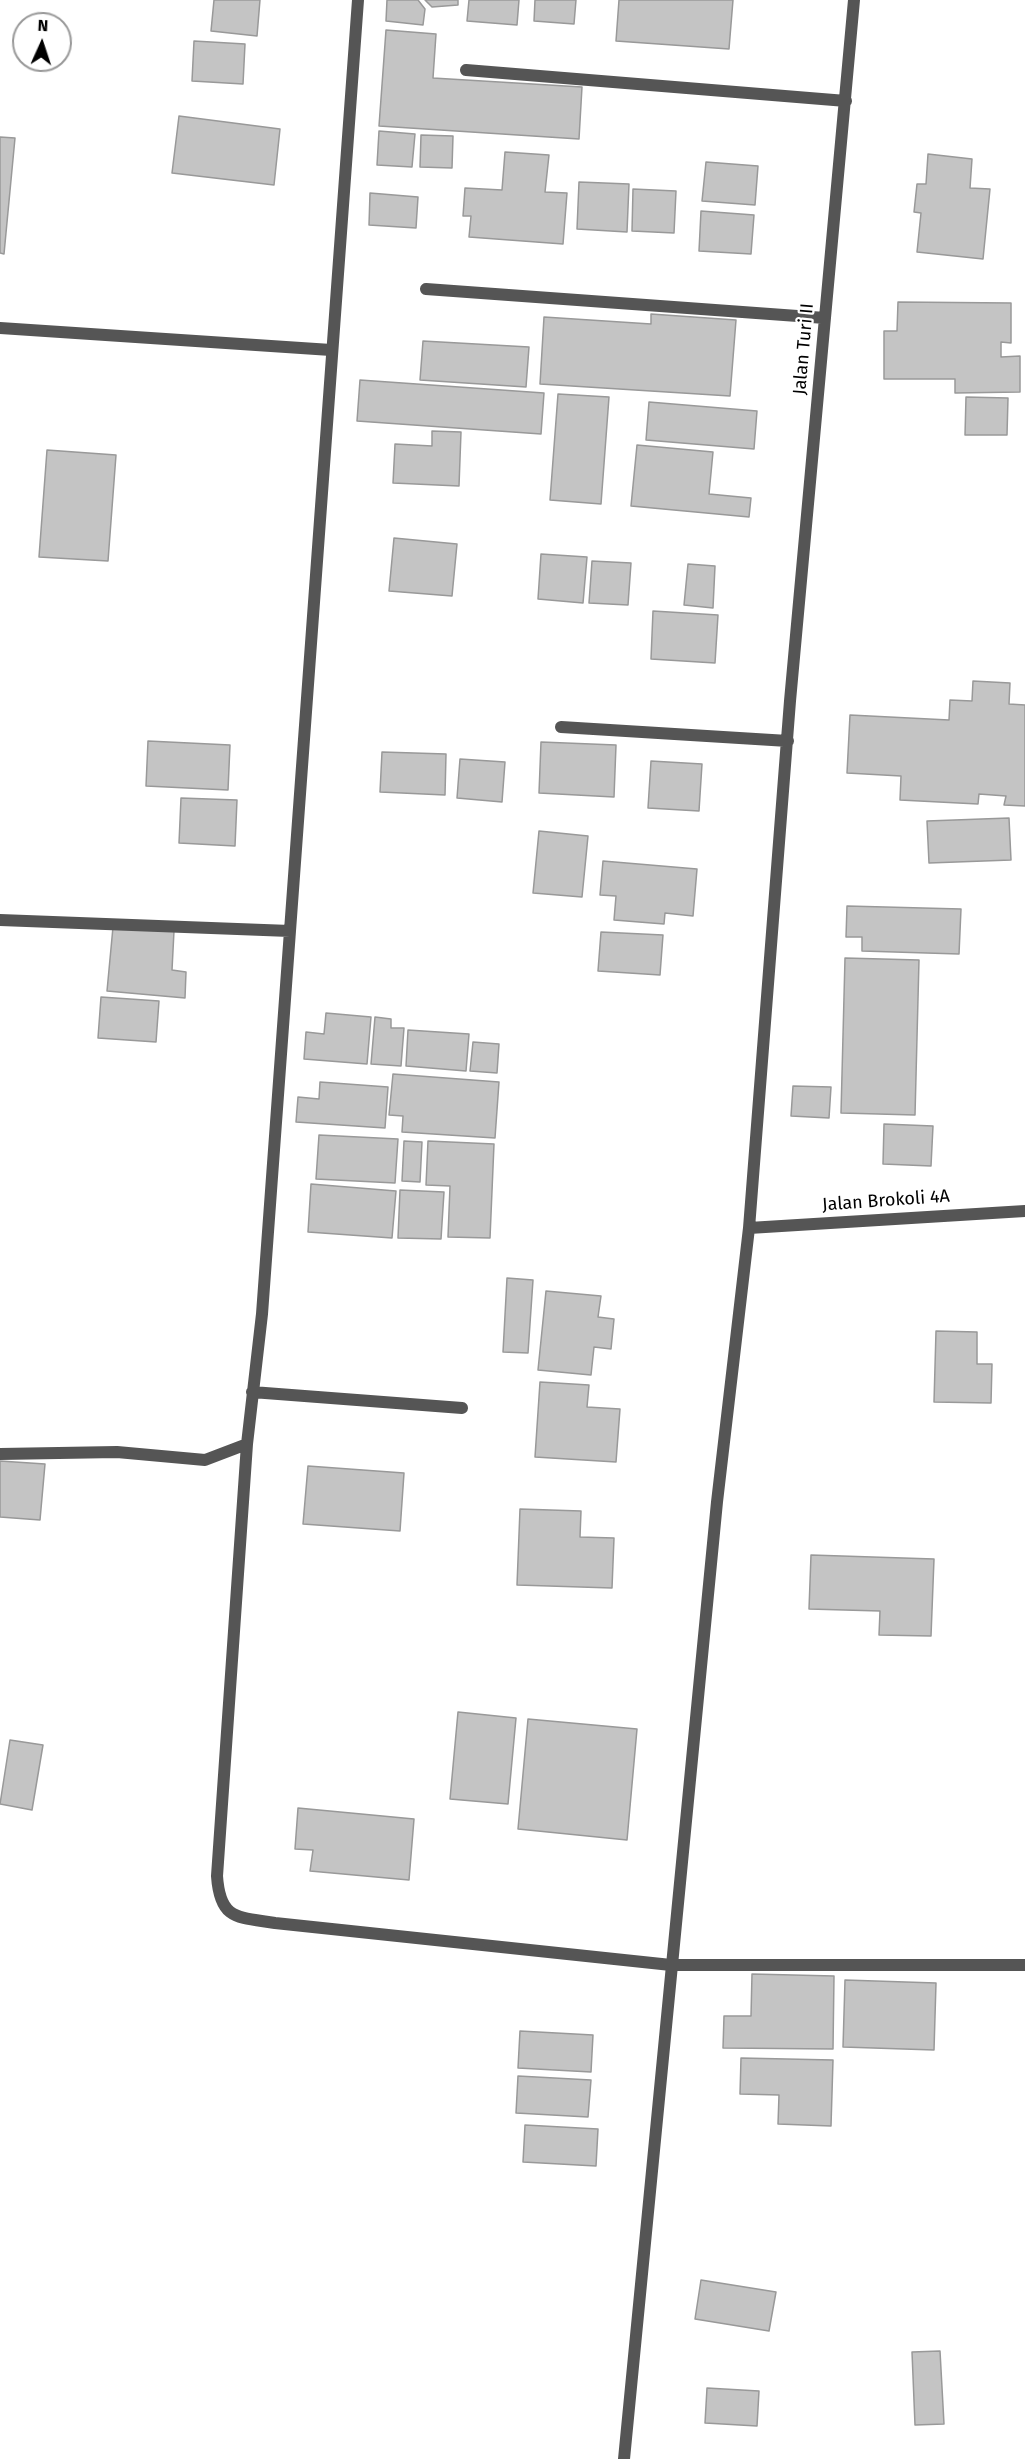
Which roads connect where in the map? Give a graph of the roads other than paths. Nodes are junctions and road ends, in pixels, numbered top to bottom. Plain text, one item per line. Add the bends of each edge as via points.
1 (358, 0) edge
2 (854, 0) edge
3 (466, 70) dead end
4 (846, 101) junction
5 (426, 289) dead end
6 (825, 318) junction
7 (0, 328) edge
8 (331, 350) junction
9 (561, 727) dead end
10 (788, 741) junction
11 (0, 920) edge
12 (290, 931) junction
13 (1025, 1210) edge
14 (748, 1228) junction
15 (252, 1392) junction
16 (462, 1408) dead end
17 (247, 1444) junction
18 (0, 1454) edge
19 (671, 1965) junction
20 (1025, 1965) edge
21 (624, 2459) edge

1 - 8 street
2 - 4 street, Jalan Turi II
3 - 4 street
4 - 6 street, Jalan Turi II
5 - 6 street
6 - 10 street, Jalan Turi II
7 - 8 street
8 - 12 street
9 - 10 street
10 - 14 street, Jalan Turi II
11 - 12 street
12 - 15 street via 262,1314
13 - 14 street, Jalan Brokoli 4A
14 - 19 street, Jalan Turi II
15 - 16 street
15 - 17 street
17 - 18 street via 205,1460 117,1452
17 - 19 street via 217,1876 218,1896 225,1909 243,1918 275,1923
19 - 20 street
19 - 21 street, Jalan Turi II

